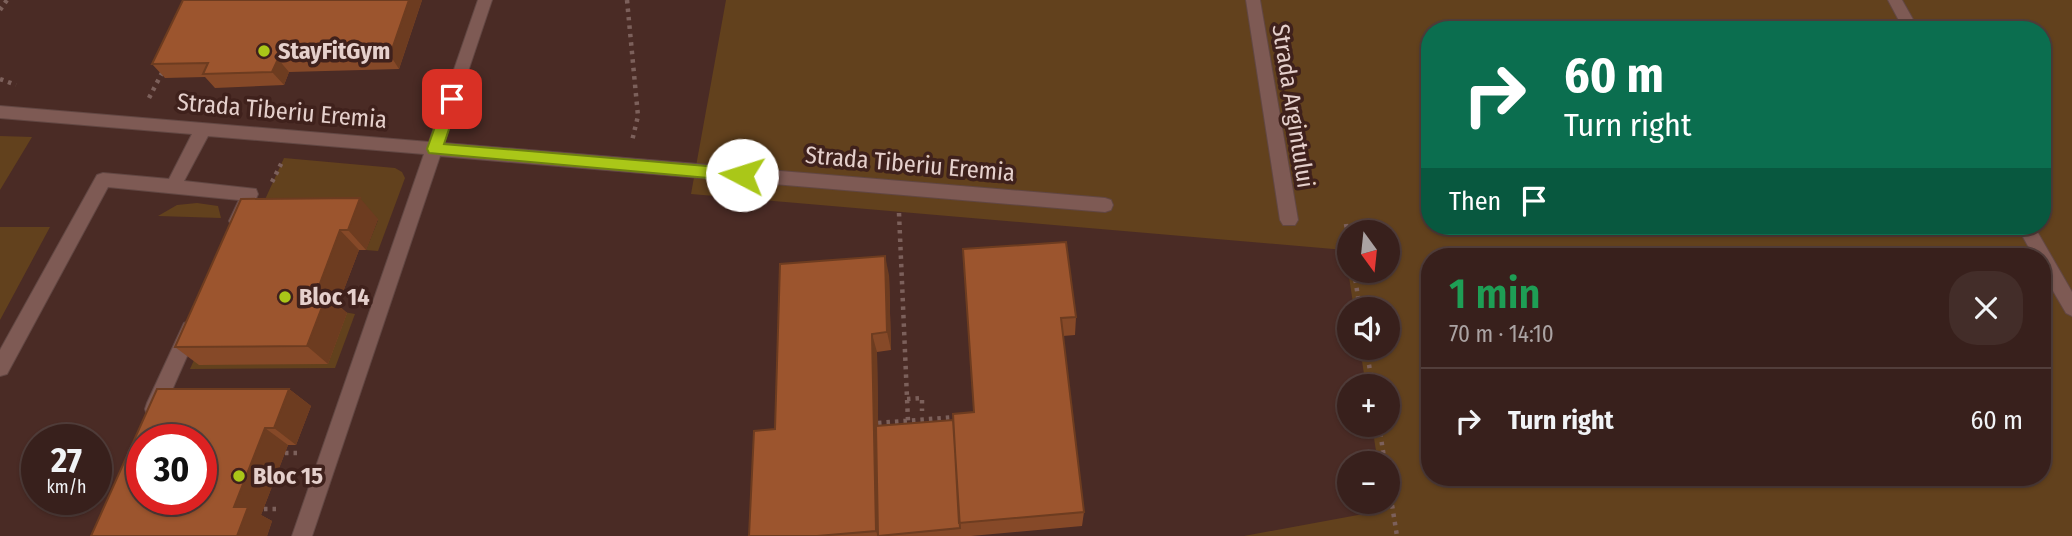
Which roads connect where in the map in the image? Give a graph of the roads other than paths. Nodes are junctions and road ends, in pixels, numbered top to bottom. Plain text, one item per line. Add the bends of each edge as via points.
1 (485, 0) edge
2 (1253, 0) edge
3 (1895, 0) edge
4 (1907, 21) edge
5 (0, 112) edge
6 (204, 129) junction
7 (434, 149) junction
8 (173, 187) junction
9 (1105, 205) dead end
10 (1289, 220) dead end
11 (228, 244) edge
12 (2051, 271) edge
13 (200, 308) edge
14 (2072, 308) edge
15 (0, 368) edge
16 (149, 422) edge
17 (302, 536) edge

1 - 7 street
2 - 10 street, Strada Argintului
3 - 4 street
5 - 6 street, Strada Tiberiu Eremia
6 - 7 street, Strada Tiberiu Eremia
6 - 8 street
7 - 9 street, Strada Tiberiu Eremia
7 - 17 street
8 - 11 street via 250,194
8 - 15 street via 103,180
12 - 14 street
13 - 16 street

